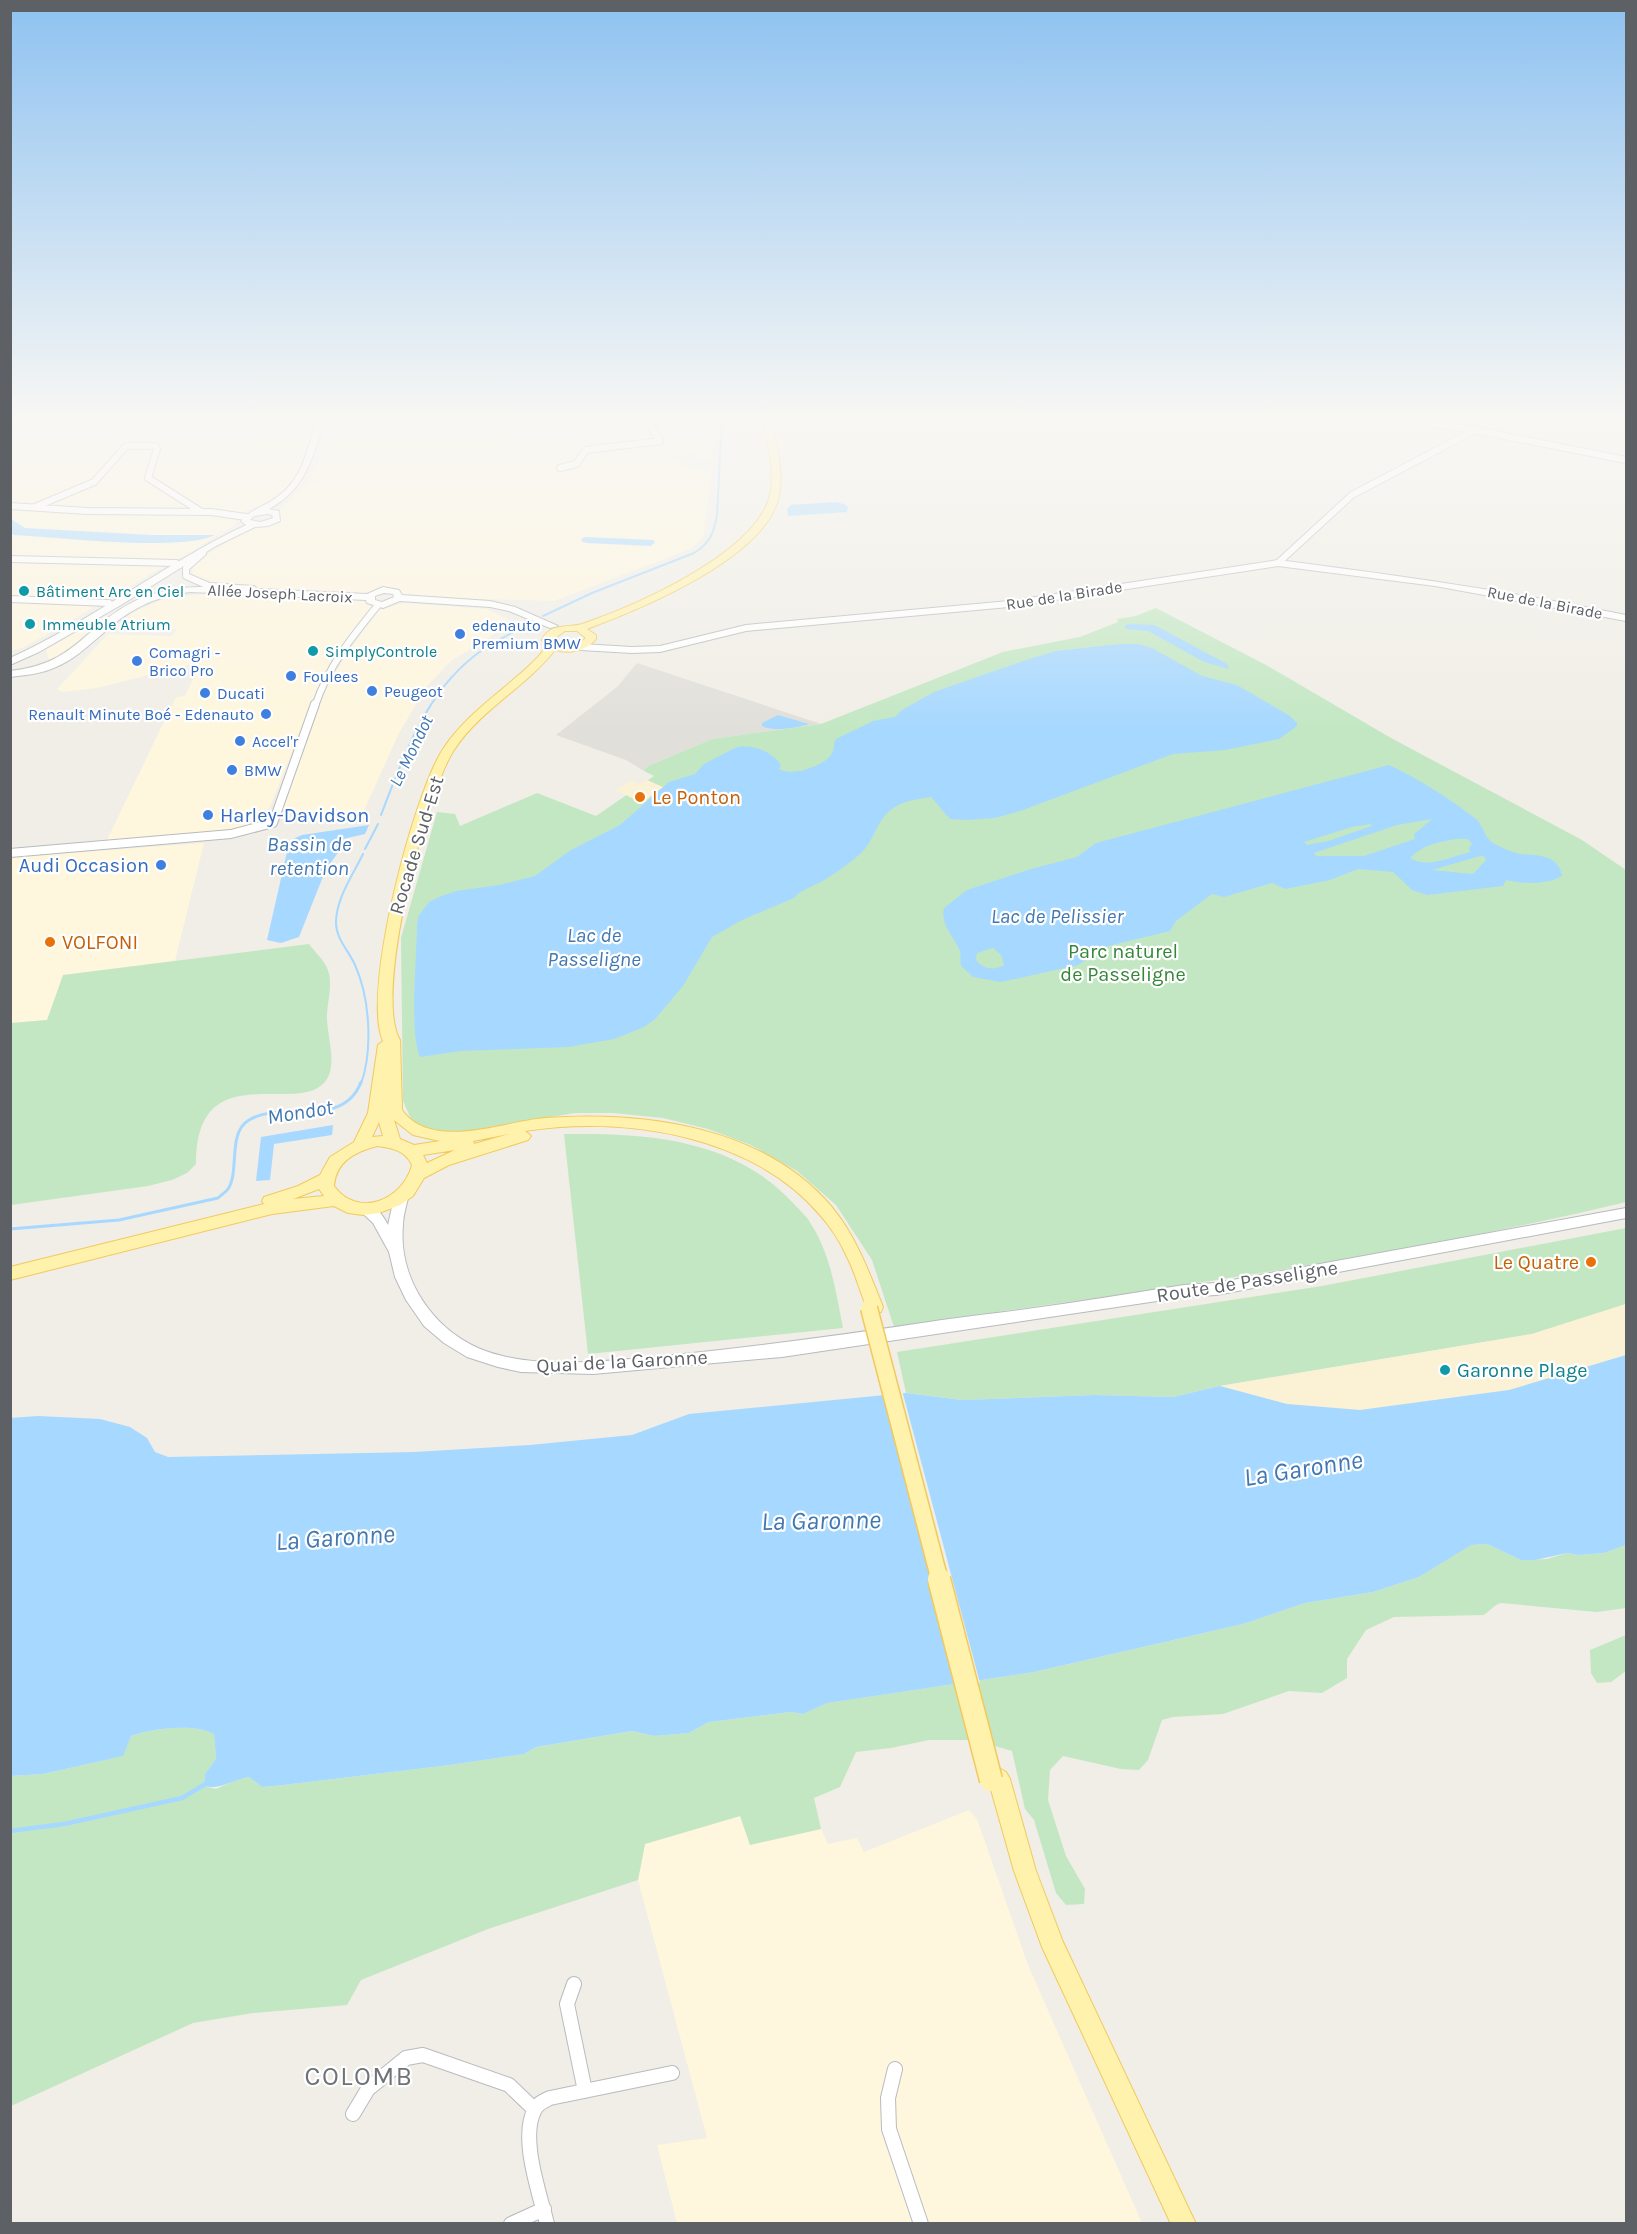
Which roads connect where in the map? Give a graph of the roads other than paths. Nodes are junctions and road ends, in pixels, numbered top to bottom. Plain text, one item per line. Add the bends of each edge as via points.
1 (245, 522) edge
2 (246, 522) edge
3 (762, 522) edge
4 (1323, 522) edge
5 (213, 544) junction
6 (1300, 544) junction
7 (10, 559) edge
8 (176, 563) junction
9 (1278, 563) junction
10 (1293, 564) junction
11 (276, 592) junction
12 (656, 596) junction
13 (369, 597) junction
14 (399, 598) junction
15 (10, 599) edge
16 (110, 603) junction
17 (378, 604) junction
18 (1626, 618) edge
19 (579, 628) junction
20 (554, 634) junction
21 (591, 637) junction
22 (576, 648) junction
23 (643, 650) junction
24 (10, 655) edge
25 (10, 662) edge
26 (10, 669) edge
27 (35, 673) junction
28 (10, 674) edge
29 (510, 689) junction
30 (10, 853) edge
31 (387, 1030) junction
32 (585, 1122) junction
33 (393, 1142) junction
34 (361, 1144) junction
35 (412, 1151) junction
36 (420, 1174) junction
37 (326, 1179) junction
38 (401, 1198) junction
39 (335, 1200) junction
40 (365, 1209) junction
41 (1626, 1213) edge
42 (397, 1254) junction
43 (10, 1268) edge
44 (10, 1274) edge
45 (872, 1308) junction
46 (867, 1340) joint
47 (995, 1779) junction
48 (574, 1984) dead end
49 (895, 2068) dead end
50 (672, 2073) dead end
51 (585, 2091) junction
52 (534, 2109) junction
53 (353, 2114) dead end
54 (545, 2216) edge
55 (511, 2223) edge
56 (921, 2223) edge
57 (1175, 2223) edge
58 (1184, 2223) edge

1 - 8 street
2 - 5 street
3 - 12 main road via 710,567
4 - 6 street
5 - 11 street via 188,566 185,572 189,579
5 - 25 street via 118,603
6 - 9 street
6 - 10 street
7 - 8 street
8 - 16 street
9 - 10 street, Rue de la Birade
9 - 23 street, Rue de la Birade via 1019,603 746,628 676,647
10 - 18 street, Rue de la Birade via 1533,599
11 - 13 street, Allée Joseph Lacroix
11 - 27 street, Allée Joseph Lacroix via 199,589 151,597 122,612 64,660
12 - 19 main road
12 - 21 main road via 602,625
13 - 14 street, Allée Joseph Lacroix via 388,590 396,592
13 - 17 street via 371,603
14 - 17 street via 393,603
14 - 20 street via 477,602 513,610
15 - 16 street
16 - 24 street via 33,647
17 - 30 street via 325,677 273,823 231,834
19 - 20 main road
19 - 21 main road
20 - 22 main road
20 - 29 main road, Rocade Sud-Est via 541,661
21 - 22 main road, Rocade Sud-Est
21 - 23 street, Rue de la Birade via 618,647
22 - 23 street, Rue de la Birade
22 - 29 main road, Rocade Sud-Est via 547,662
26 - 27 street
27 - 28 street, Allée Joseph Lacroix
29 - 31 main road, Rocade Sud-Est via 453,743 433,781 390,934
31 - 32 main road via 393,1040 394,1111 399,1119 421,1132 452,1137
31 - 33 main road, Rocade Sud-Est via 386,1114
31 - 34 main road, Rocade Sud-Est via 375,1113
32 - 35 main road
32 - 45 main road via 648,1124 700,1134 765,1161 804,1187 839,1226 861,1265
33 - 34 main road
33 - 35 main road
34 - 37 main road via 337,1158
35 - 36 main road
36 - 38 main road
36 - 45 main road via 432,1165 501,1142 580,1127 680,1134 715,1143 782,1177 822,1211 854,1261
37 - 39 main road via 329,1194
37 - 43 main road via 266,1203
38 - 40 main road
38 - 42 street, Quai de la Garonne via 396,1215
39 - 40 main road
39 - 44 main road via 272,1208
40 - 42 street, Quai de la Garonne via 378,1219
41 - 46 street, Route de Passeligne via 1216,1289 935,1327
42 - 46 street, Quai de la Garonne via 415,1304 428,1321 454,1345 498,1361 557,1367 634,1364
45 - 47 main road, bridge
47 - 57 main road via 1019,1875 1047,1953
47 - 58 main road via 1053,1947
48 - 51 street via 567,2004
49 - 56 street via 888,2098 889,2129
50 - 51 street
51 - 52 street via 550,2098
52 - 53 street via 509,2085 423,2055 406,2058 368,2089
52 - 54 street via 530,2120 532,2154
54 - 55 street

